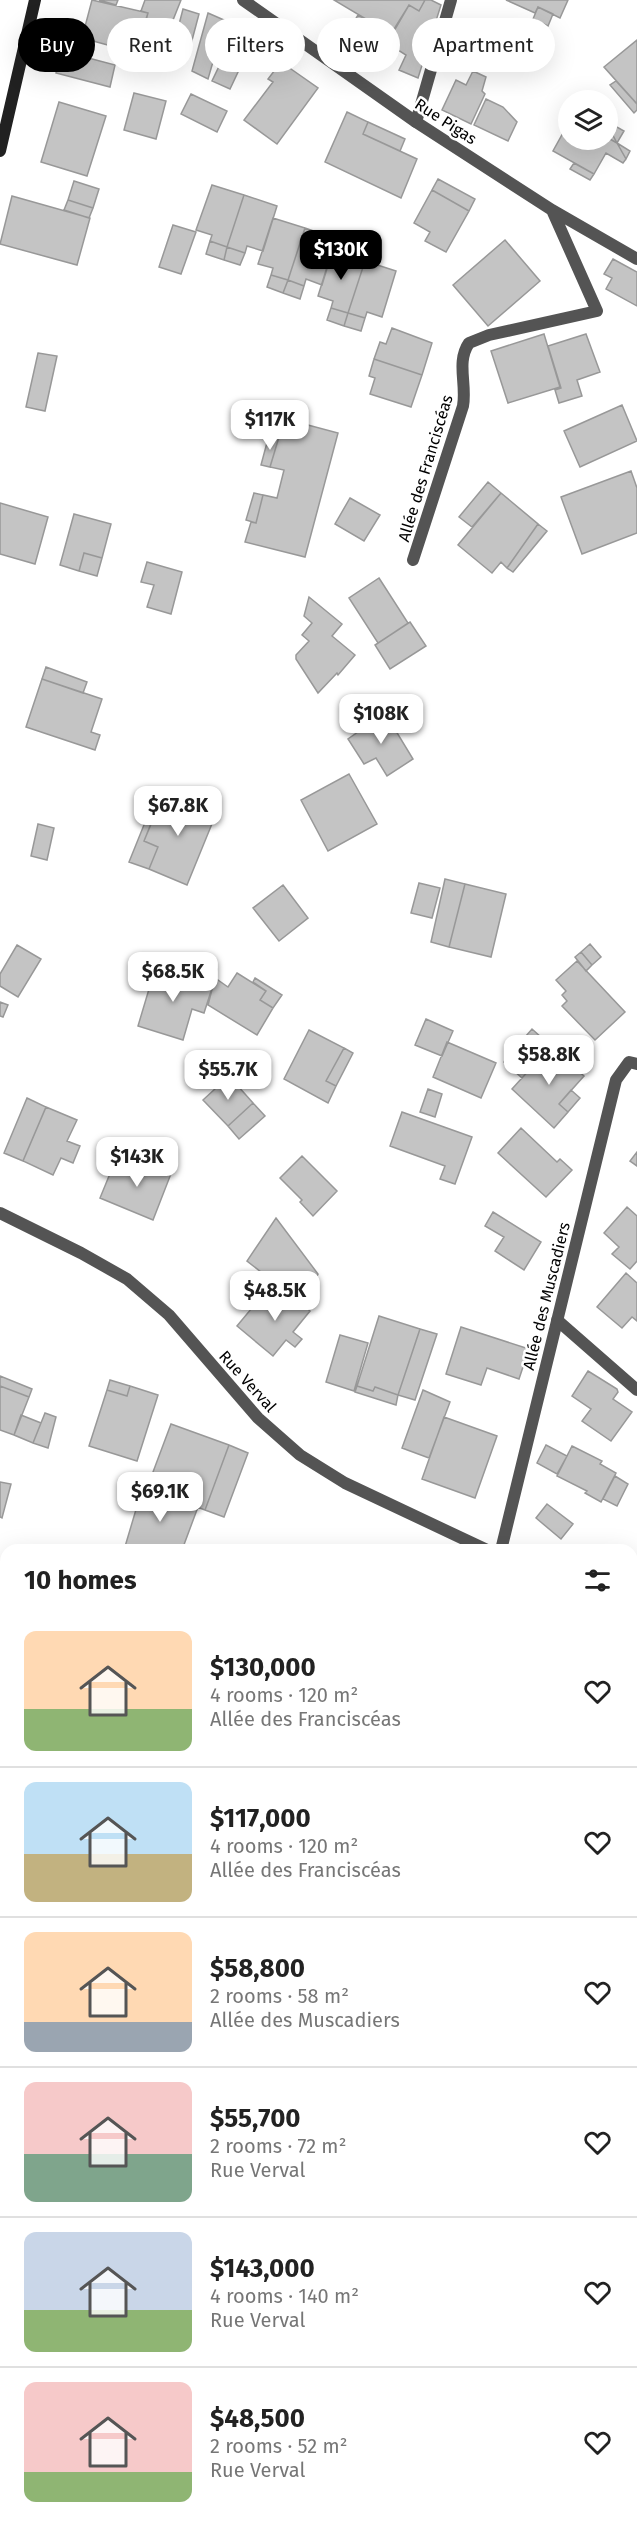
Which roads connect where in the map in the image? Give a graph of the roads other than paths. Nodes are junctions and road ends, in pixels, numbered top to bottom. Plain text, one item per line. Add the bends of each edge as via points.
1 (35, 0) edge
2 (243, 0) edge
3 (451, 0) edge
4 (416, 122) junction
5 (0, 151) edge
6 (552, 210) junction
7 (637, 259) edge
8 (413, 560) dead end
9 (637, 1064) edge
10 (0, 1213) edge
11 (557, 1320) junction
12 (637, 1390) edge
13 (473, 1544) edge
14 (502, 1544) edge

1 - 5 main road
2 - 4 street, Rue Pigas
3 - 4 street
4 - 6 street, Rue Pigas
6 - 7 street, Rue Pigas
6 - 8 street, Allée des Franciscéas via 597,310 469,343 462,357 463,406
9 - 11 street, Allée des Muscadiers via 629,1062 616,1080
10 - 13 street, Rue Verval via 127,1279 169,1315 258,1418 300,1455 345,1483
11 - 12 street
11 - 14 street, Allée des Muscadiers

